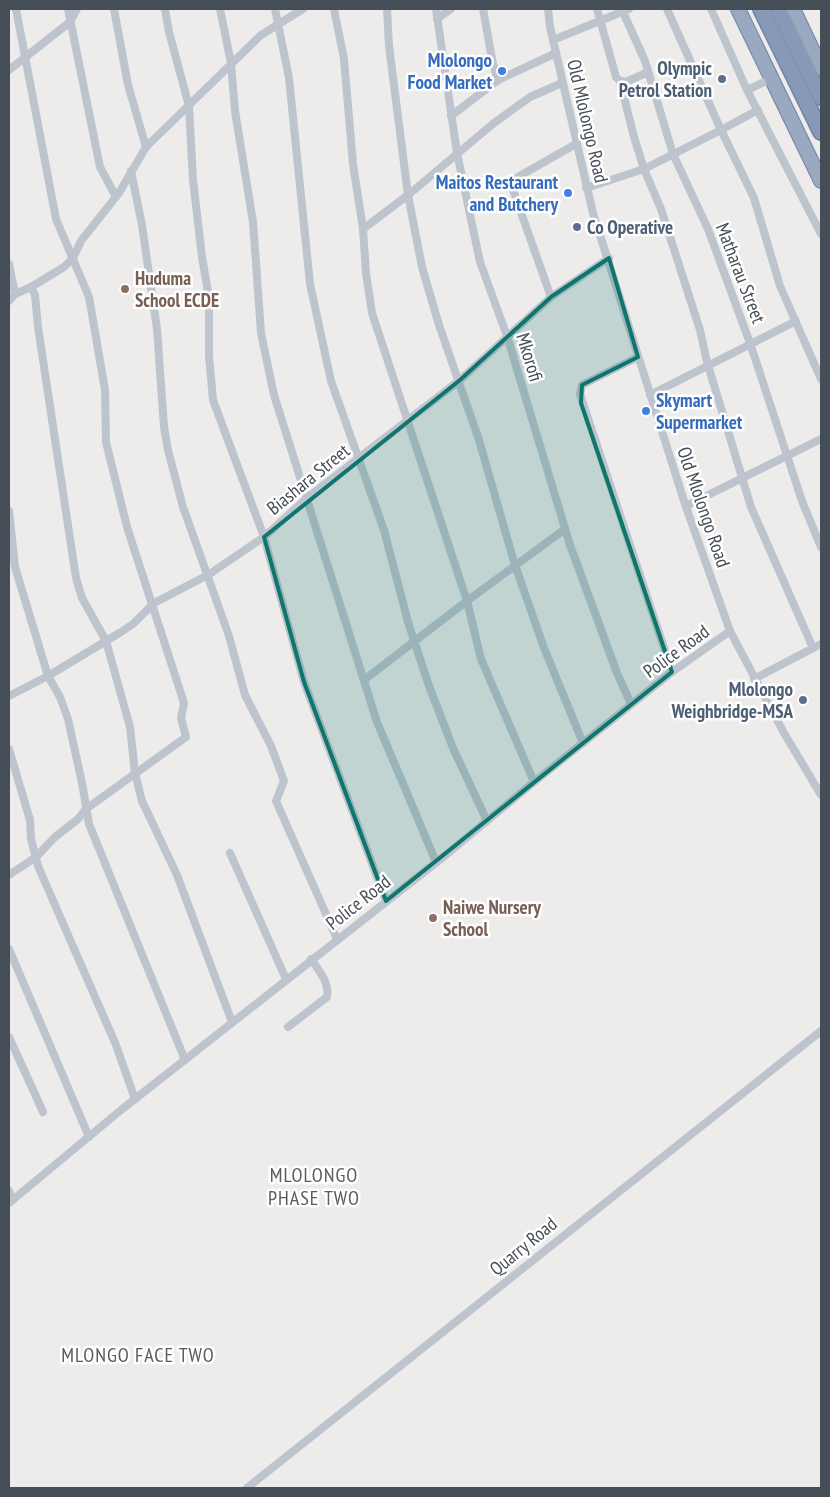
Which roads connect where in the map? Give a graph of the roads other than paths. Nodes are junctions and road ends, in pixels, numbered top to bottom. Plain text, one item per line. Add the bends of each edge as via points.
1 (16, 9) edge
2 (68, 9) edge
3 (77, 9) edge
4 (114, 9) edge
5 (165, 9) edge
6 (220, 9) edge
7 (275, 9) edge
8 (303, 9) edge
9 (334, 9) edge
10 (387, 9) edge
11 (436, 9) edge
12 (451, 9) edge
13 (484, 9) edge
14 (548, 9) edge
15 (597, 9) edge
16 (667, 9) edge
17 (711, 9) edge
18 (738, 9) edge
19 (761, 9) edge
20 (778, 9) edge
21 (793, 9) edge
22 (626, 10) edge
23 (437, 19) junction
24 (599, 21) junction
25 (70, 22) junction
26 (278, 23) junction
27 (553, 40) junction
28 (556, 53) junction
29 (26, 56) junction
30 (231, 63) junction
31 (821, 68) edge
32 (9, 70) edge
33 (648, 72) junction
34 (773, 78) junction
35 (498, 80) junction
36 (620, 81) junction
37 (562, 83) junction
38 (747, 90) junction
39 (821, 97) edge
40 (189, 106) junction
41 (758, 110) junction
42 (451, 116) junction
43 (721, 130) junction
44 (821, 132) edge
45 (576, 144) junction
46 (146, 147) junction
47 (457, 153) junction
48 (674, 154) junction
49 (644, 169) junction
50 (131, 170) junction
51 (821, 180) edge
52 (586, 188) junction
53 (408, 195) junction
54 (116, 197) junction
55 (363, 228) junction
56 (821, 234) edge
57 (73, 258) junction
58 (609, 258) junction
59 (9, 264) edge
60 (31, 287) junction
61 (15, 294) junction
62 (551, 296) junction
63 (9, 301) edge
64 (796, 321) junction
65 (507, 336) junction
66 (750, 344) junction
67 (638, 357) junction
68 (708, 367) junction
69 (821, 379) edge
70 (460, 380) junction
71 (650, 395) junction
72 (408, 420) junction
73 (821, 439) edge
74 (787, 455) junction
75 (358, 458) junction
76 (743, 478) junction
77 (307, 498) junction
78 (686, 506) junction
79 (9, 511) edge
80 (565, 529) junction
81 (264, 537) junction
82 (821, 547) edge
83 (515, 566) junction
84 (208, 576) junction
85 (467, 601) junction
86 (154, 603) junction
87 (730, 631) junction
88 (106, 641) junction
89 (415, 642) junction
90 (821, 644) edge
91 (813, 648) junction
92 (672, 672) junction
93 (48, 676) junction
94 (754, 678) junction
95 (364, 680) junction
96 (9, 696) edge
97 (632, 704) junction
98 (582, 743) junction
99 (9, 749) edge
100 (135, 773) junction
101 (534, 782) junction
102 (821, 795) edge
103 (86, 809) junction
104 (487, 821) junction
105 (230, 852) dead end
106 (36, 857) junction
107 (436, 862) junction
108 (9, 875) edge
109 (386, 901) junction
110 (337, 939) junction
111 (9, 949) edge
112 (311, 960) junction
113 (286, 979) junction
114 (232, 1022) junction
115 (288, 1027) dead end
116 (821, 1031) edge
117 (9, 1037) edge
118 (185, 1060) junction
119 (135, 1099) junction
120 (43, 1112) dead end
121 (89, 1137) junction
122 (9, 1190) edge
123 (11, 1202) edge
124 (247, 1488) edge

1 - 29 street
2 - 25 street
3 - 25 street
4 - 46 street via 128,86
5 - 40 street
6 - 30 street
7 - 26 street
8 - 26 street
9 - 55 street via 344,59 352,164
10 - 53 street
11 - 23 street, Mkorofi
12 - 23 street
13 - 35 street
14 - 27 street, Old Mlolongo Road
15 - 24 street
16 - 43 street
17 - 38 street
18 - 34 highway
19 - 44 highway
20 - 39 highway
21 - 31 highway
22 - 24 street
22 - 33 street, Matharau Street
23 - 42 street, Mkorofi
24 - 27 street
24 - 36 street
25 - 29 street
25 - 54 street via 100,167
26 - 30 street
26 - 75 street via 289,78 310,284 331,381
27 - 28 street, Old Mlolongo Road
28 - 35 street
28 - 37 street, Old Mlolongo Road
29 - 32 street
29 - 57 street via 56,219
30 - 40 street
30 - 77 street via 235,111 254,222 261,333 274,394
33 - 36 street via 626,82
33 - 48 street, Matharau Street
34 - 38 street
34 - 51 highway
35 - 42 street
36 - 49 street
37 - 45 street, Old Mlolongo Road
37 - 47 street via 530,97
38 - 41 street
40 - 46 street
40 - 81 street via 202,257 209,298 213,400
41 - 43 street
41 - 56 street
42 - 47 street, Mkorofi
43 - 48 street
43 - 64 street via 754,198 780,286
45 - 52 street, Old Mlolongo Road
45 - 62 street via 513,182 513,190
46 - 50 street
47 - 53 street
47 - 65 street, Mkorofi via 480,262
48 - 49 street
48 - 66 street, Matharau Street via 708,230
49 - 52 street
49 - 68 street via 661,208 700,330
50 - 54 street
50 - 84 street via 157,330 168,450 183,507
52 - 58 street, Old Mlolongo Road
53 - 55 street
53 - 70 street via 422,267
54 - 57 street via 81,241
55 - 72 street via 372,312
57 - 60 street
57 - 86 street via 89,297 105,390 106,442 127,527
58 - 62 street, Biashara Street
58 - 67 street, Old Mlolongo Road
59 - 61 street
60 - 61 street
60 - 88 street via 35,295 76,578 82,598
61 - 63 street
62 - 65 street, Biashara Street
64 - 66 street
64 - 69 street
65 - 70 street, Biashara Street
65 - 80 street, Mkorofi
66 - 68 street
66 - 74 street, Matharau Street
67 - 71 street, Old Mlolongo Road
67 - 92 street via 593,378 582,386 580,394
68 - 71 street
68 - 76 street
70 - 72 street, Biashara Street
70 - 83 street
71 - 78 street, Old Mlolongo Road
72 - 75 street, Biashara Street
72 - 85 street
73 - 74 street
74 - 76 street
74 - 82 street, Matharau Street
75 - 77 street, Biashara Street
75 - 89 street via 384,530
76 - 78 street
76 - 91 street via 762,535
77 - 81 street, Biashara Street
77 - 95 street
78 - 87 street, Old Mlolongo Road
79 - 93 street via 15,567
80 - 83 street
80 - 97 street, Mkorofi via 617,673
81 - 84 street, Biashara Street
81 - 109 street via 304,682
83 - 85 street
83 - 98 street
84 - 86 street, Biashara Street
84 - 110 street via 245,695 271,746 284,781 276,801
85 - 89 street
85 - 101 street via 481,659
86 - 88 street, Biashara Street via 133,624
86 - 100 street via 184,703 182,722 186,737
87 - 92 street, Police Road
87 - 94 street, Old Mlolongo Road
88 - 93 street, Biashara Street
88 - 100 street via 130,727
89 - 95 street
89 - 104 street via 453,748
90 - 91 street
91 - 94 street
92 - 97 street, Police Road
93 - 96 street, Biashara Street
93 - 103 street via 68,719
94 - 102 street, Old Mlolongo Road
95 - 107 street via 377,722
97 - 98 street, Police Road
98 - 101 street, Police Road
99 - 106 street via 30,820
100 - 103 street
100 - 114 street via 142,801 176,875
101 - 104 street, Police Road
103 - 106 street
103 - 118 street via 119,902
104 - 107 street, Police Road
105 - 113 street
106 - 108 street
106 - 119 street via 46,888 116,1045
107 - 109 street, Police Road
109 - 110 street, Police Road
110 - 112 street, Police Road
111 - 121 street
112 - 113 street, Police Road
112 - 115 street via 326,982 327,997
113 - 114 street, Police Road
114 - 118 street, Police Road
116 - 124 street, Quarry Road
117 - 120 street
118 - 119 street, Police Road
119 - 121 street, Police Road
121 - 123 street, Police Road
122 - 123 street

